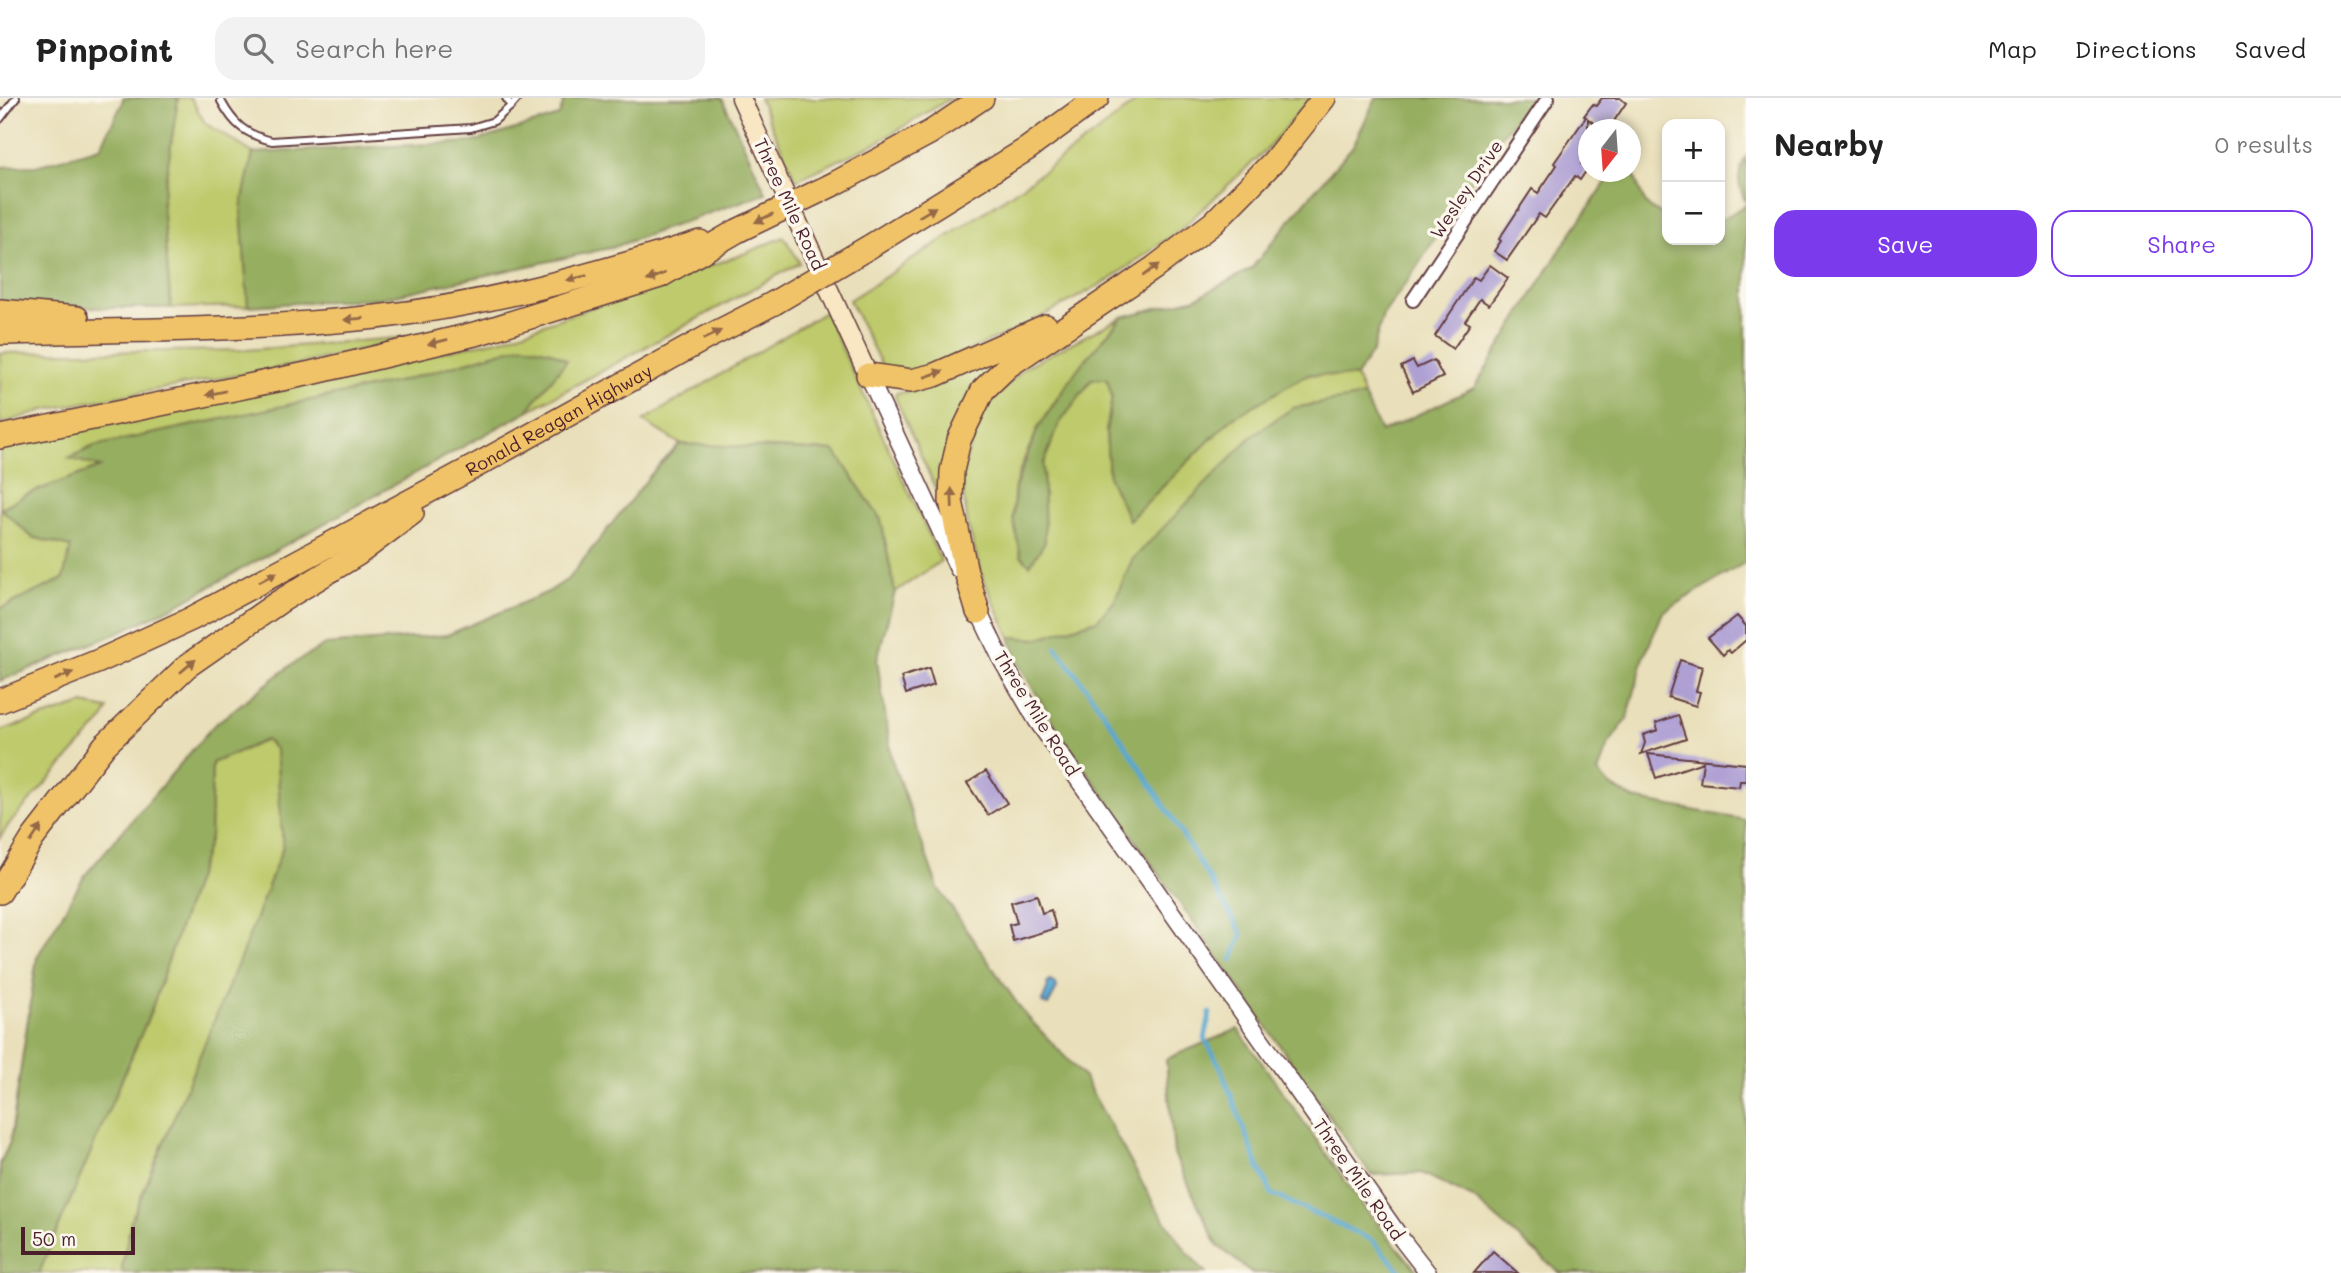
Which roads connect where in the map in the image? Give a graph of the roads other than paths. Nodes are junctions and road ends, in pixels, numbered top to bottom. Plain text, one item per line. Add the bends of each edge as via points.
1 (16, 98) edge
2 (506, 98) edge
3 (518, 98) edge
4 (741, 98) edge
5 (982, 98) edge
6 (1097, 98) edge
7 (1324, 98) edge
8 (1548, 98) edge
9 (223, 99) edge
10 (511, 106) junction
11 (0, 119) edge
12 (737, 231) junction
13 (1413, 300) dead end
14 (1094, 308) junction
15 (0, 311) edge
16 (189, 328) junction
17 (0, 332) edge
18 (868, 375) junction
19 (0, 437) edge
20 (481, 463) junction
21 (978, 612) junction
22 (0, 701) edge
23 (0, 892) edge
24 (1428, 1273) edge

1 - 11 lane
2 - 10 lane
3 - 10 lane
4 - 18 main road, Three Mile Road
5 -> 12 highway, bridge via 931,132
20 -> 6 highway, Ronald Reagan Highway, bridge via 869,247 1010,160
14 -> 7 highway via 1213,223 1274,161
8 - 13 street, Wesley Drive
9 - 10 lane via 230,118 241,128 272,141 471,128 494,121
12 -> 16 highway via 602,273 438,308 316,322
12 -> 19 highway via 660,276 479,333
18 -> 14 highway via 911,381 935,375
21 -> 14 highway via 951,501 959,440 984,390 1008,366
15 - 16 highway
16 - 17 highway
18 - 21 street, Three Mile Road
22 -> 20 highway, Ronald Reagan Highway via 191,619
23 -> 20 highway via 33,838 105,745 187,666 356,555
21 - 24 street, Three Mile Road via 1037,721

